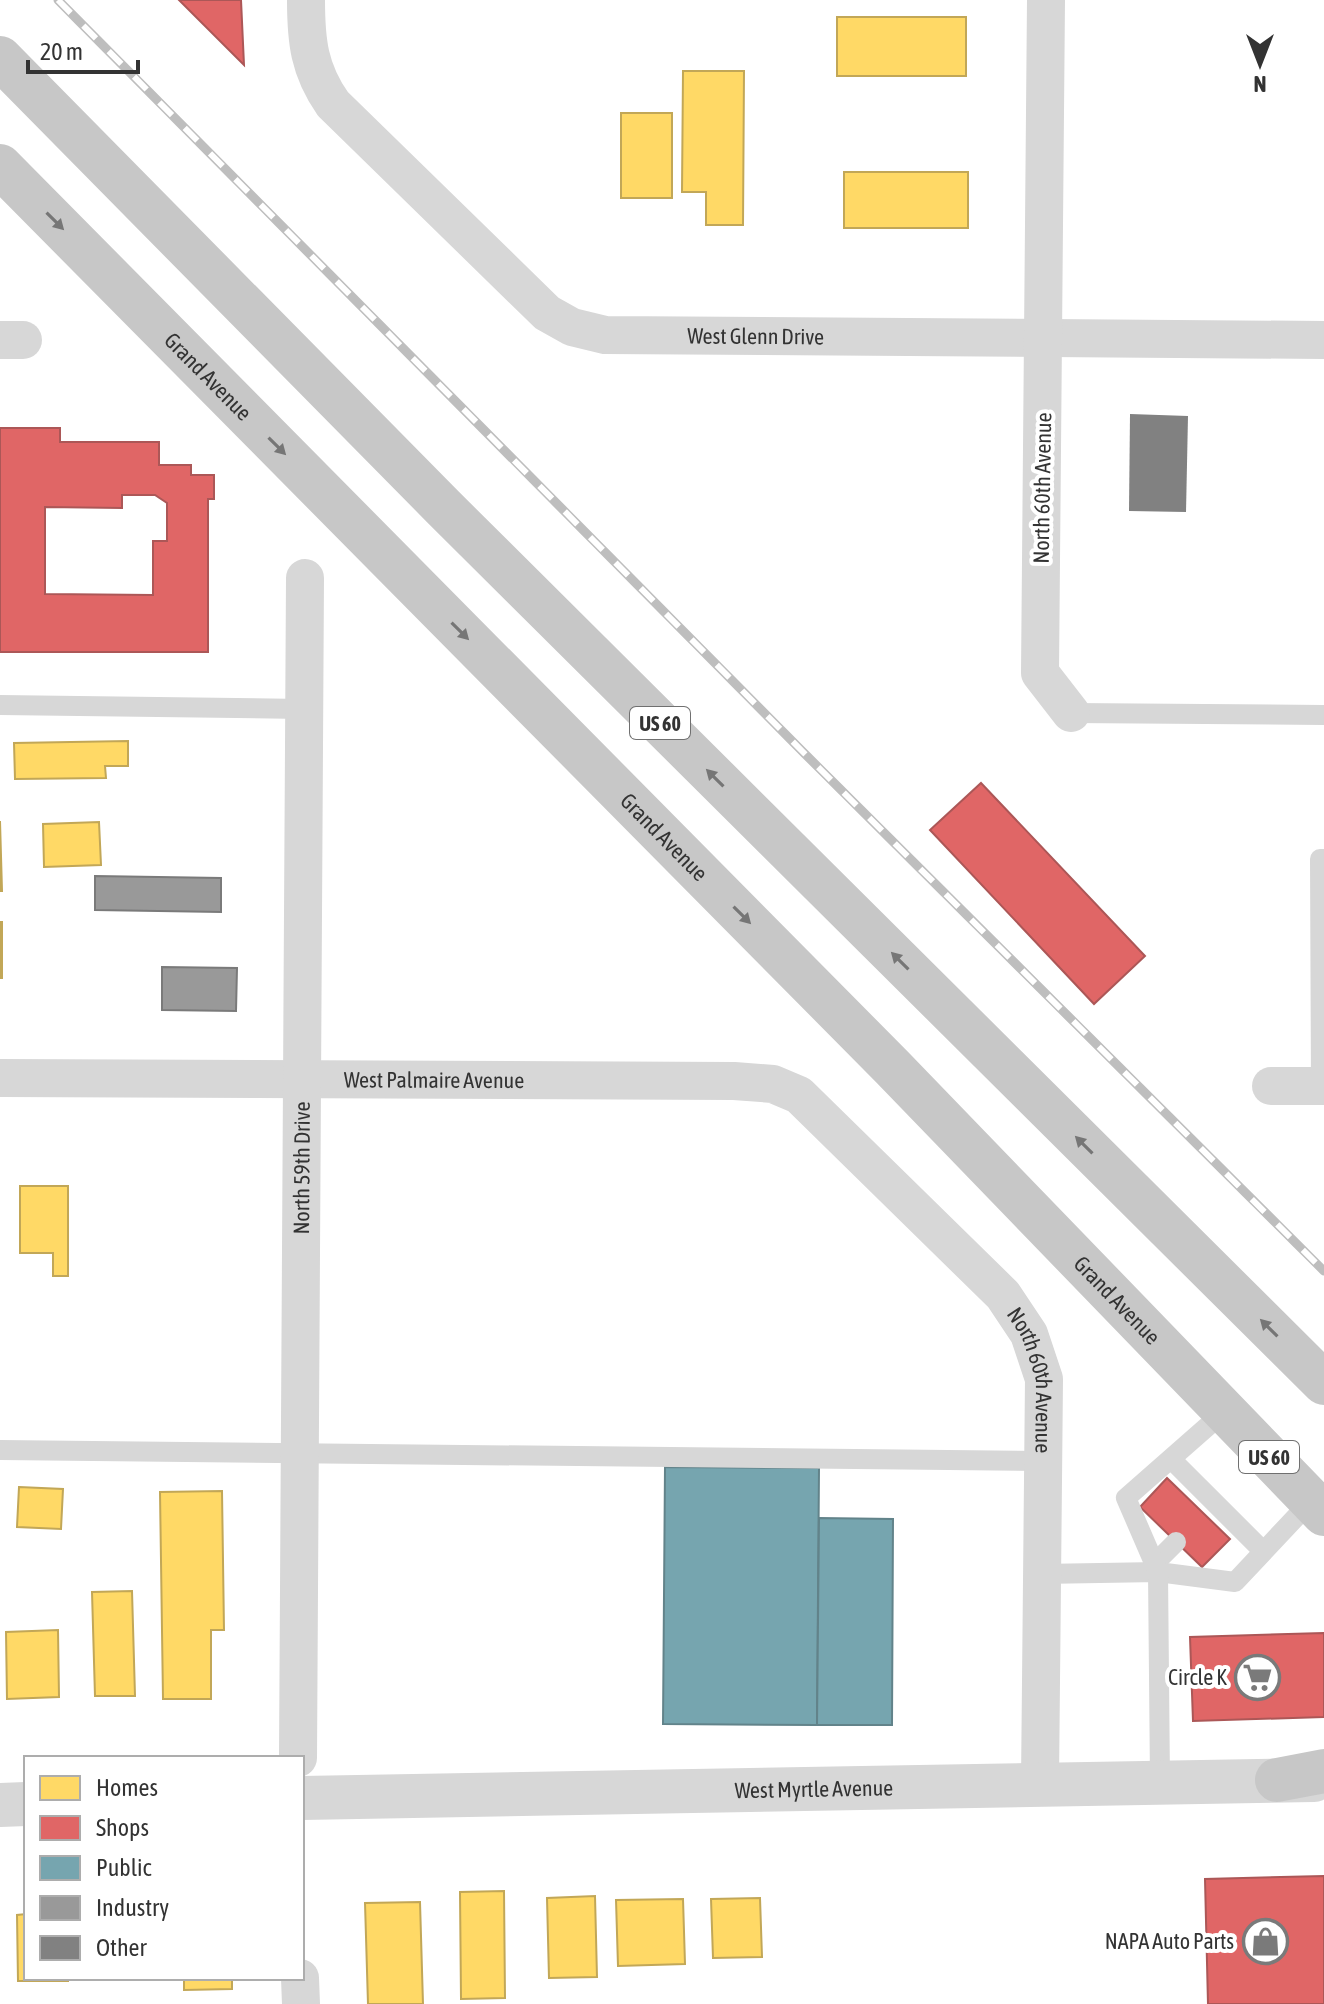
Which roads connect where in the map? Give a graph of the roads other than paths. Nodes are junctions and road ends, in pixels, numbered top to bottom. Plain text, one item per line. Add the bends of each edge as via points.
1 (306, 0) edge
2 (1046, 0) edge
3 (0, 58) edge
4 (0, 166) edge
5 (1043, 337) junction
6 (1324, 340) edge
7 (305, 578) dead end
8 (0, 705) edge
9 (304, 709) junction
10 (1071, 713) joint
11 (1324, 715) edge
12 (1324, 859) edge
13 (0, 1078) edge
14 (302, 1079) junction
15 (773, 1084) joint
16 (1271, 1086) dead end
17 (1323, 1086) edge
18 (1324, 1383) edge
19 (1225, 1411) junction
20 (0, 1450) edge
21 (300, 1451) junction
22 (1171, 1459) junction
23 (1043, 1461) junction
24 (1318, 1508) edge
25 (1176, 1542) dead end
26 (1263, 1551) junction
27 (1156, 1567) junction
28 (1041, 1574) junction
29 (298, 1756) edge
30 (1324, 1771) edge
31 (1277, 1780) junction
32 (1324, 1780) edge
33 (1160, 1781) junction
34 (1040, 1783) junction
35 (304, 1798) edge
36 (24, 1804) edge
37 (0, 1805) edge
38 (300, 1980) edge
39 (301, 2004) edge

1 - 5 street, West Glenn Drive via 308,54 316,79 333,104 547,313 572,327 605,335
2 - 5 street, North 60th Avenue
18 -> 3 highway, US 60 via 443,507
4 -> 19 highway, Grand Avenue / US 60
5 - 6 street, West Glenn Drive
5 - 10 street, North 60th Avenue via 1040,673
7 - 9 street, North 59th Drive
8 - 9 lane
9 - 14 street, North 59th Drive
10 - 11 lane, North 60th Avenue
12 - 17 lane
13 - 14 street, West Palmaire Avenue
14 - 15 street, West Palmaire Avenue
14 - 21 street, North 59th Drive
15 - 23 street, North 60th Avenue via 819,1111 1003,1295 1029,1334 1044,1379
16 - 17 street
19 - 22 lane
19 - 24 highway, Grand Avenue / US 60
20 - 21 lane
21 - 23 lane
21 - 29 street, North 59th Drive
22 - 26 lane via 1209,1508
22 - 27 lane via 1126,1498
23 - 28 street, North 60th Avenue
24 - 26 lane
25 - 27 lane
26 - 27 lane via 1235,1582
27 - 28 lane
27 - 33 lane
28 - 34 street, North 60th Avenue
30 - 31 highway
31 - 32 street, West Myrtle Avenue
31 - 33 street, West Myrtle Avenue
33 - 34 street, West Myrtle Avenue
34 - 35 street, West Myrtle Avenue
36 - 37 street
38 - 39 street

